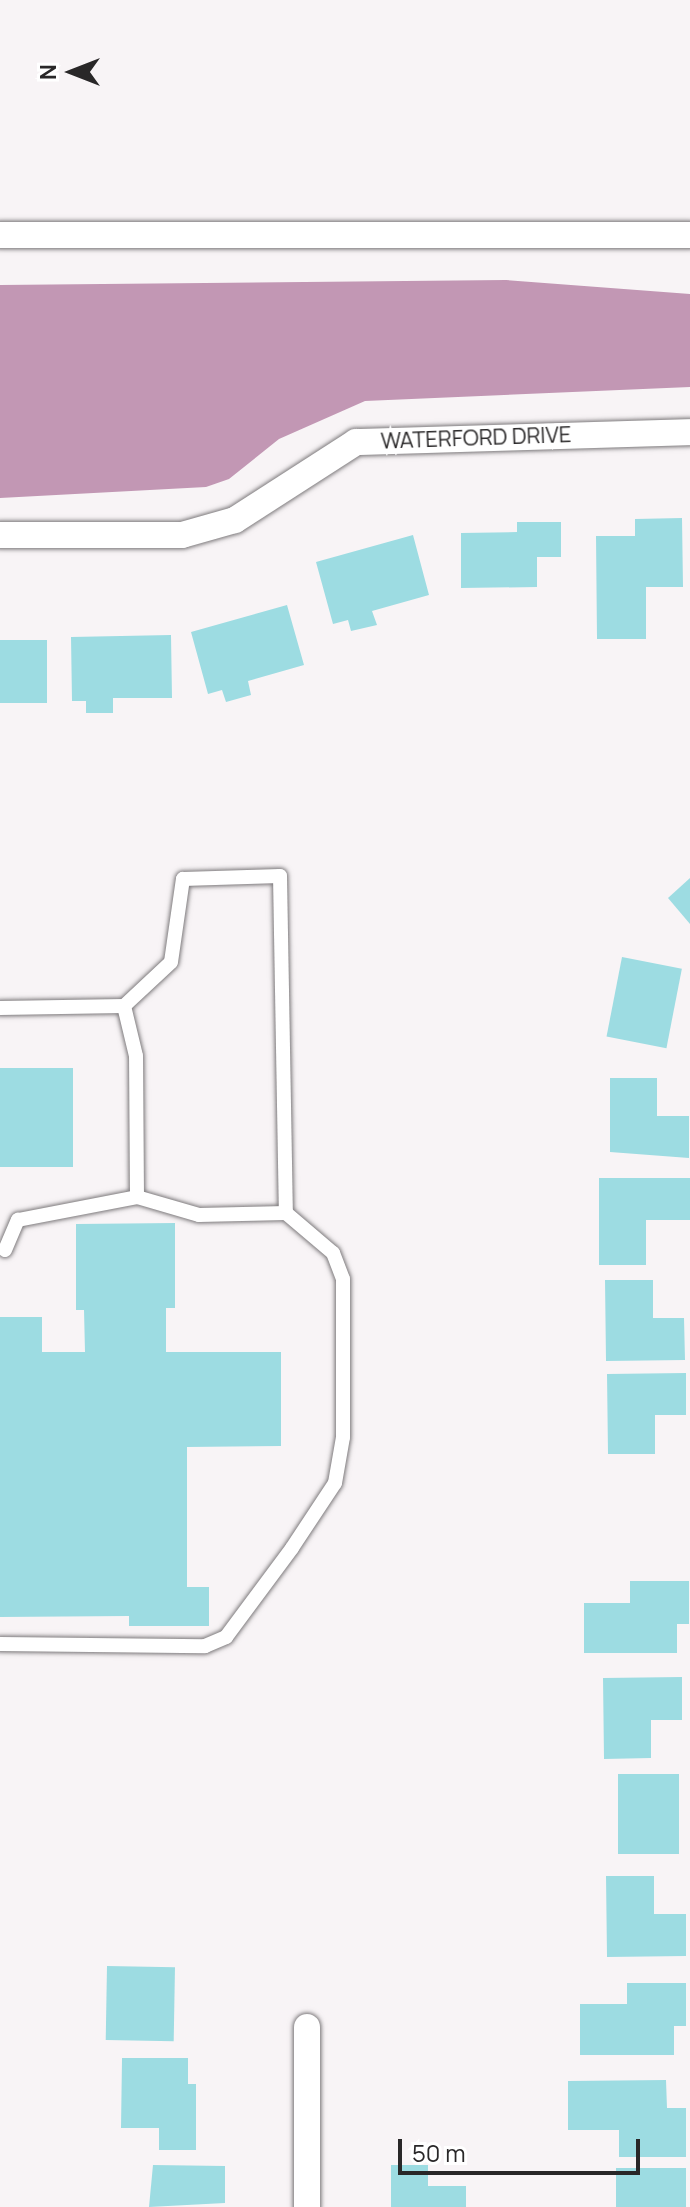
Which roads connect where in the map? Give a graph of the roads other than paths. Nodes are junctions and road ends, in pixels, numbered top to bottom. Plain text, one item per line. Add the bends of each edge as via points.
1 (0, 235) edge
2 (690, 235) edge
3 (690, 432) edge
4 (0, 535) edge
5 (124, 1006) junction
6 (0, 1008) edge
7 (137, 1197) junction
8 (286, 1213) junction
9 (5, 1250) dead end
10 (0, 1644) edge
11 (307, 2027) dead end
12 (307, 2207) edge

1 - 2 street
3 - 4 street, WATERFORD DRIVE via 356,442 235,520 182,535
5 - 6 lane
5 - 7 lane via 136,1056
5 - 8 lane via 171,962 183,879 280,876
7 - 8 lane via 199,1215
7 - 9 lane via 18,1220
8 - 10 lane via 333,1253 343,1279 343,1437 335,1483 292,1548 226,1637 205,1646
11 - 12 street

